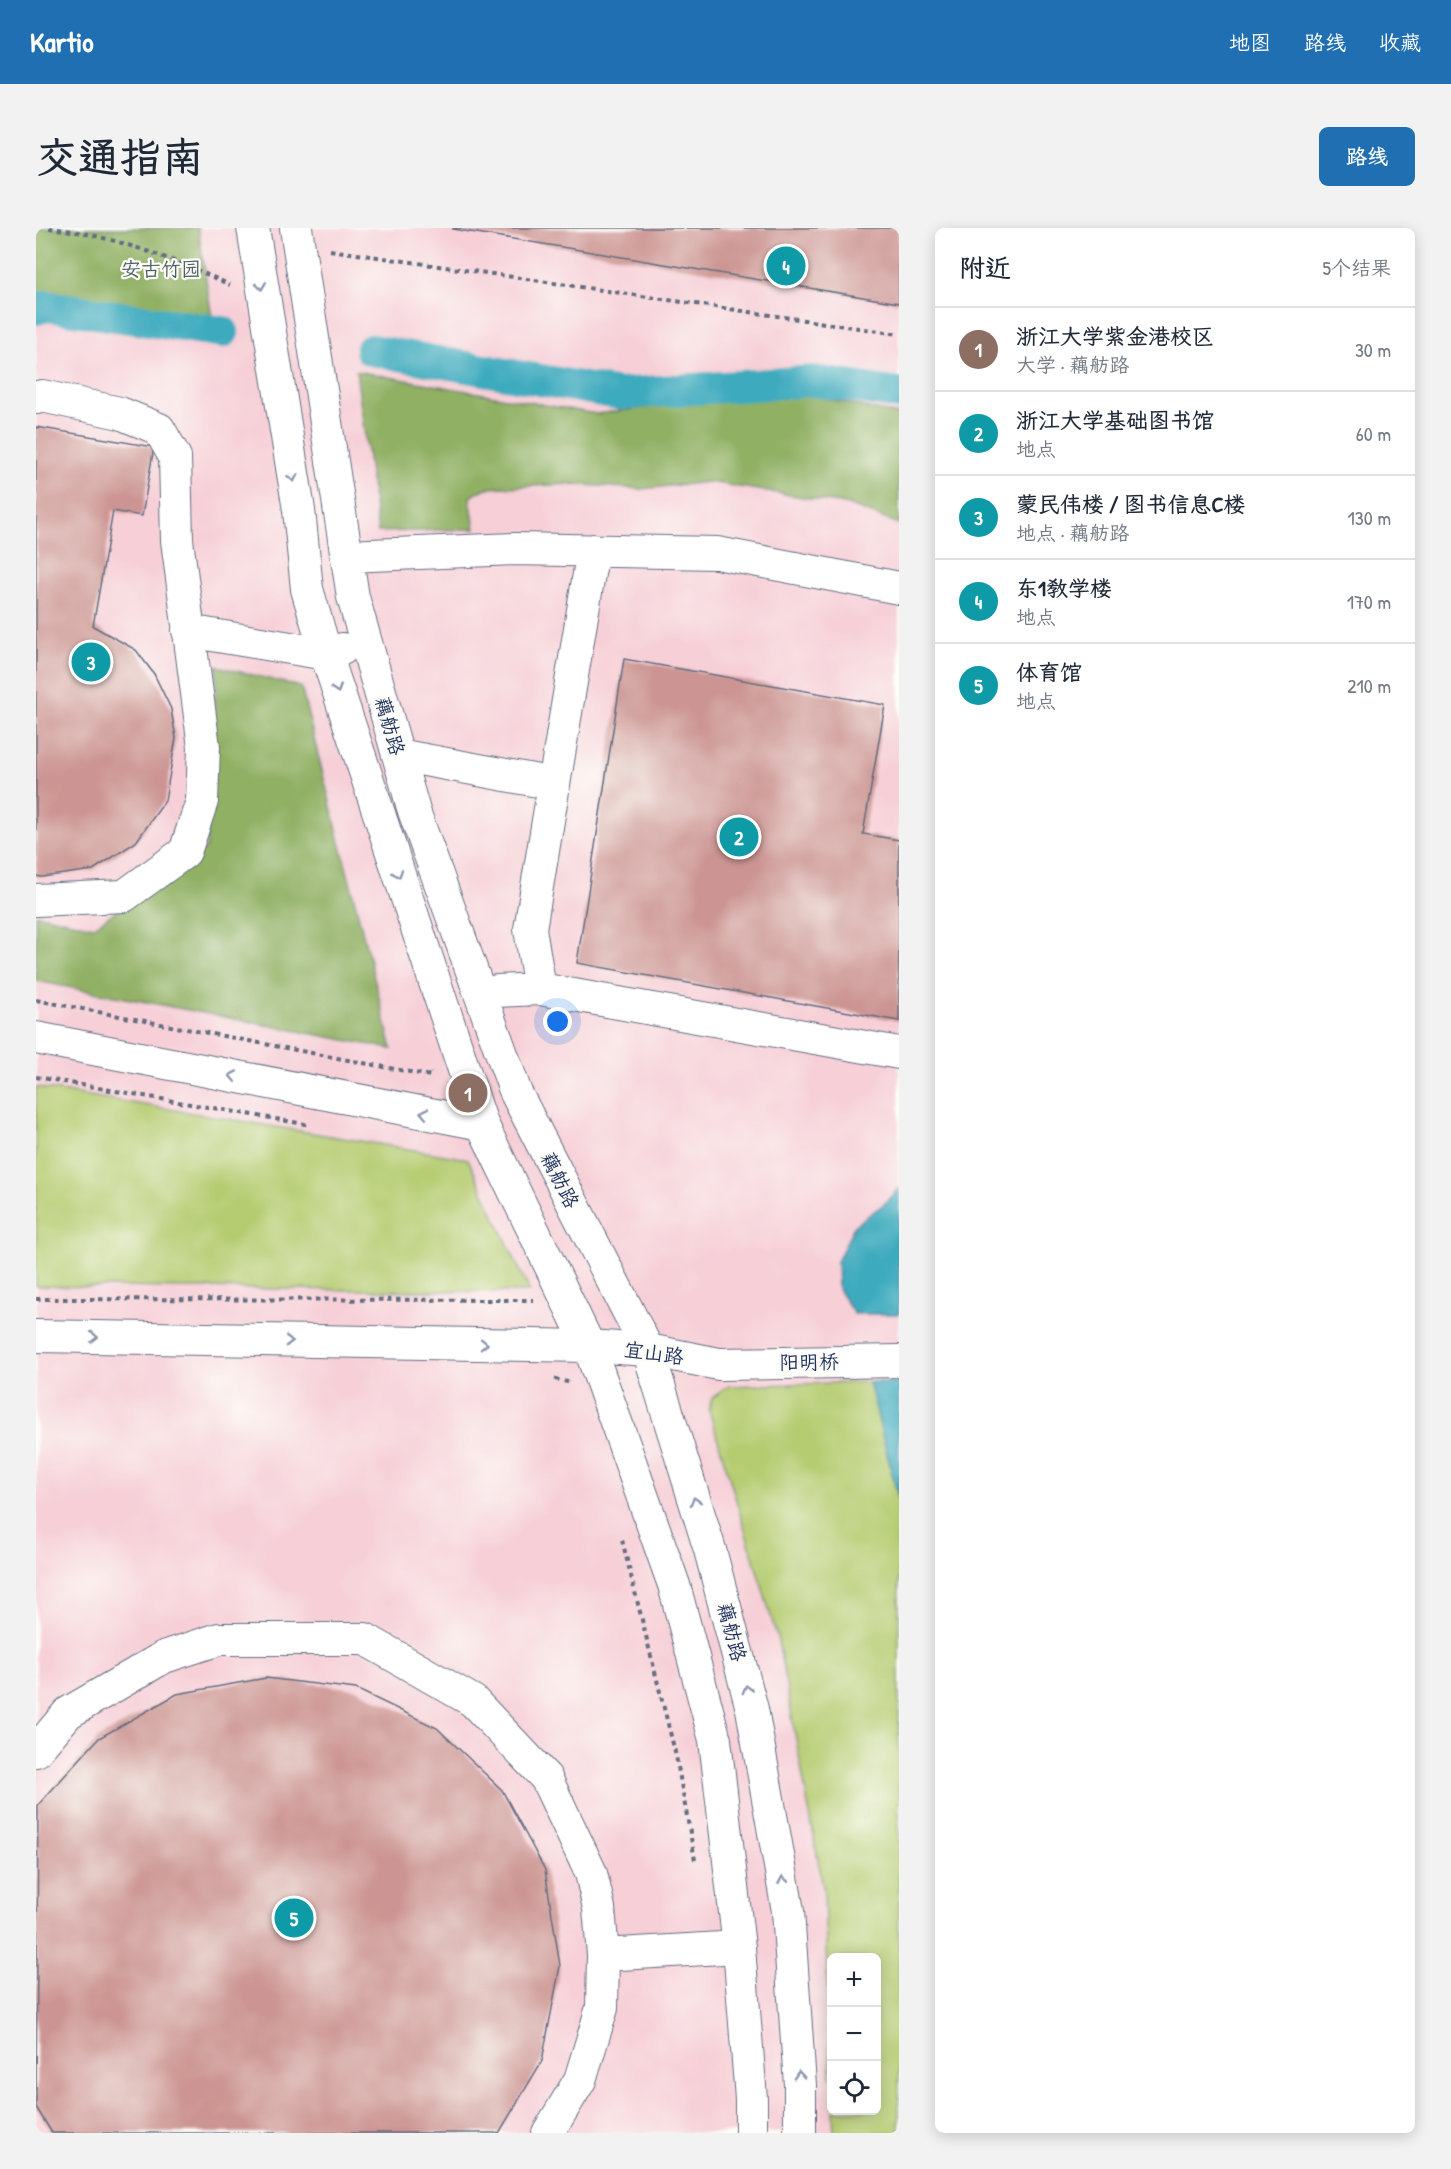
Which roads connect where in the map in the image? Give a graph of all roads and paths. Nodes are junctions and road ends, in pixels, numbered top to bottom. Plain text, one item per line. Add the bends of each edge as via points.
1 (49, 228) edge
2 (253, 228) edge
3 (298, 240) edge
4 (239, 290) dead end
5 (899, 334) edge
6 (36, 398) edge
7 (593, 550) junction
8 (347, 556) junction
9 (899, 588) edge
10 (188, 631) junction
11 (366, 642) junction
12 (326, 654) junction
13 (398, 755) junction
14 (554, 784) junction
15 (36, 900) edge
16 (540, 989) junction
17 (481, 996) junction
18 (36, 1000) edge
19 (36, 1038) edge
20 (899, 1053) edge
21 (431, 1076) dead end
22 (36, 1077) edge
23 (482, 1124) junction
24 (312, 1126) dead end
25 (36, 1299) edge
26 (543, 1300) dead end
27 (36, 1336) edge
28 (589, 1346) junction
29 (648, 1350) junction
30 (899, 1361) edge
31 (719, 1364) joint
32 (551, 1377) dead end
33 (576, 1393) dead end
34 (619, 1529) dead end
35 (36, 1751) edge
36 (696, 1866) dead end
37 (739, 1947) junction
38 (603, 1955) junction
39 (548, 2133) edge
40 (751, 2133) edge
41 (800, 2133) edge

1 - 4 path via 69,230 186,264
2 -> 12 street, 藕舫路 via 299,510 307,589
3 - 5 path
3 - 8 street, 藕舫路
6 - 10 street via 42,396 120,413 159,429 176,457 177,540
7 - 8 street
7 - 9 street via 717,553
7 - 14 street
8 - 11 street, 藕舫路
10 - 12 street
10 - 15 street via 204,747 202,801 185,852 124,896
11 - 12 street
11 - 13 street, 藕舫路
12 -> 23 street, 藕舫路
13 - 14 street
13 - 17 street, 藕舫路 via 414,811
14 - 16 street via 530,928
16 - 17 street via 497,991
16 - 20 street
17 - 29 street, 藕舫路 via 516,1093
18 - 21 path
23 -> 19 street
22 - 24 path
23 - 28 street, 藕舫路
25 - 26 path
27 -> 28 street, 宜山路
28 - 29 street, 宜山路
28 - 37 street, 藕舫路 via 674,1586 716,1740
29 - 31 street, 宜山路
41 -> 29 street, 藕舫路 via 788,1911 752,1709 710,1550
30 - 31 street, 阳明桥
32 - 33 path via 572,1383
34 - 36 path via 676,1756
35 - 38 street via 68,1713 175,1653 219,1639 365,1639 473,1701 546,1778 591,1873
37 - 38 street
37 - 40 street, 藕舫路
38 - 39 street via 602,2008 580,2080

